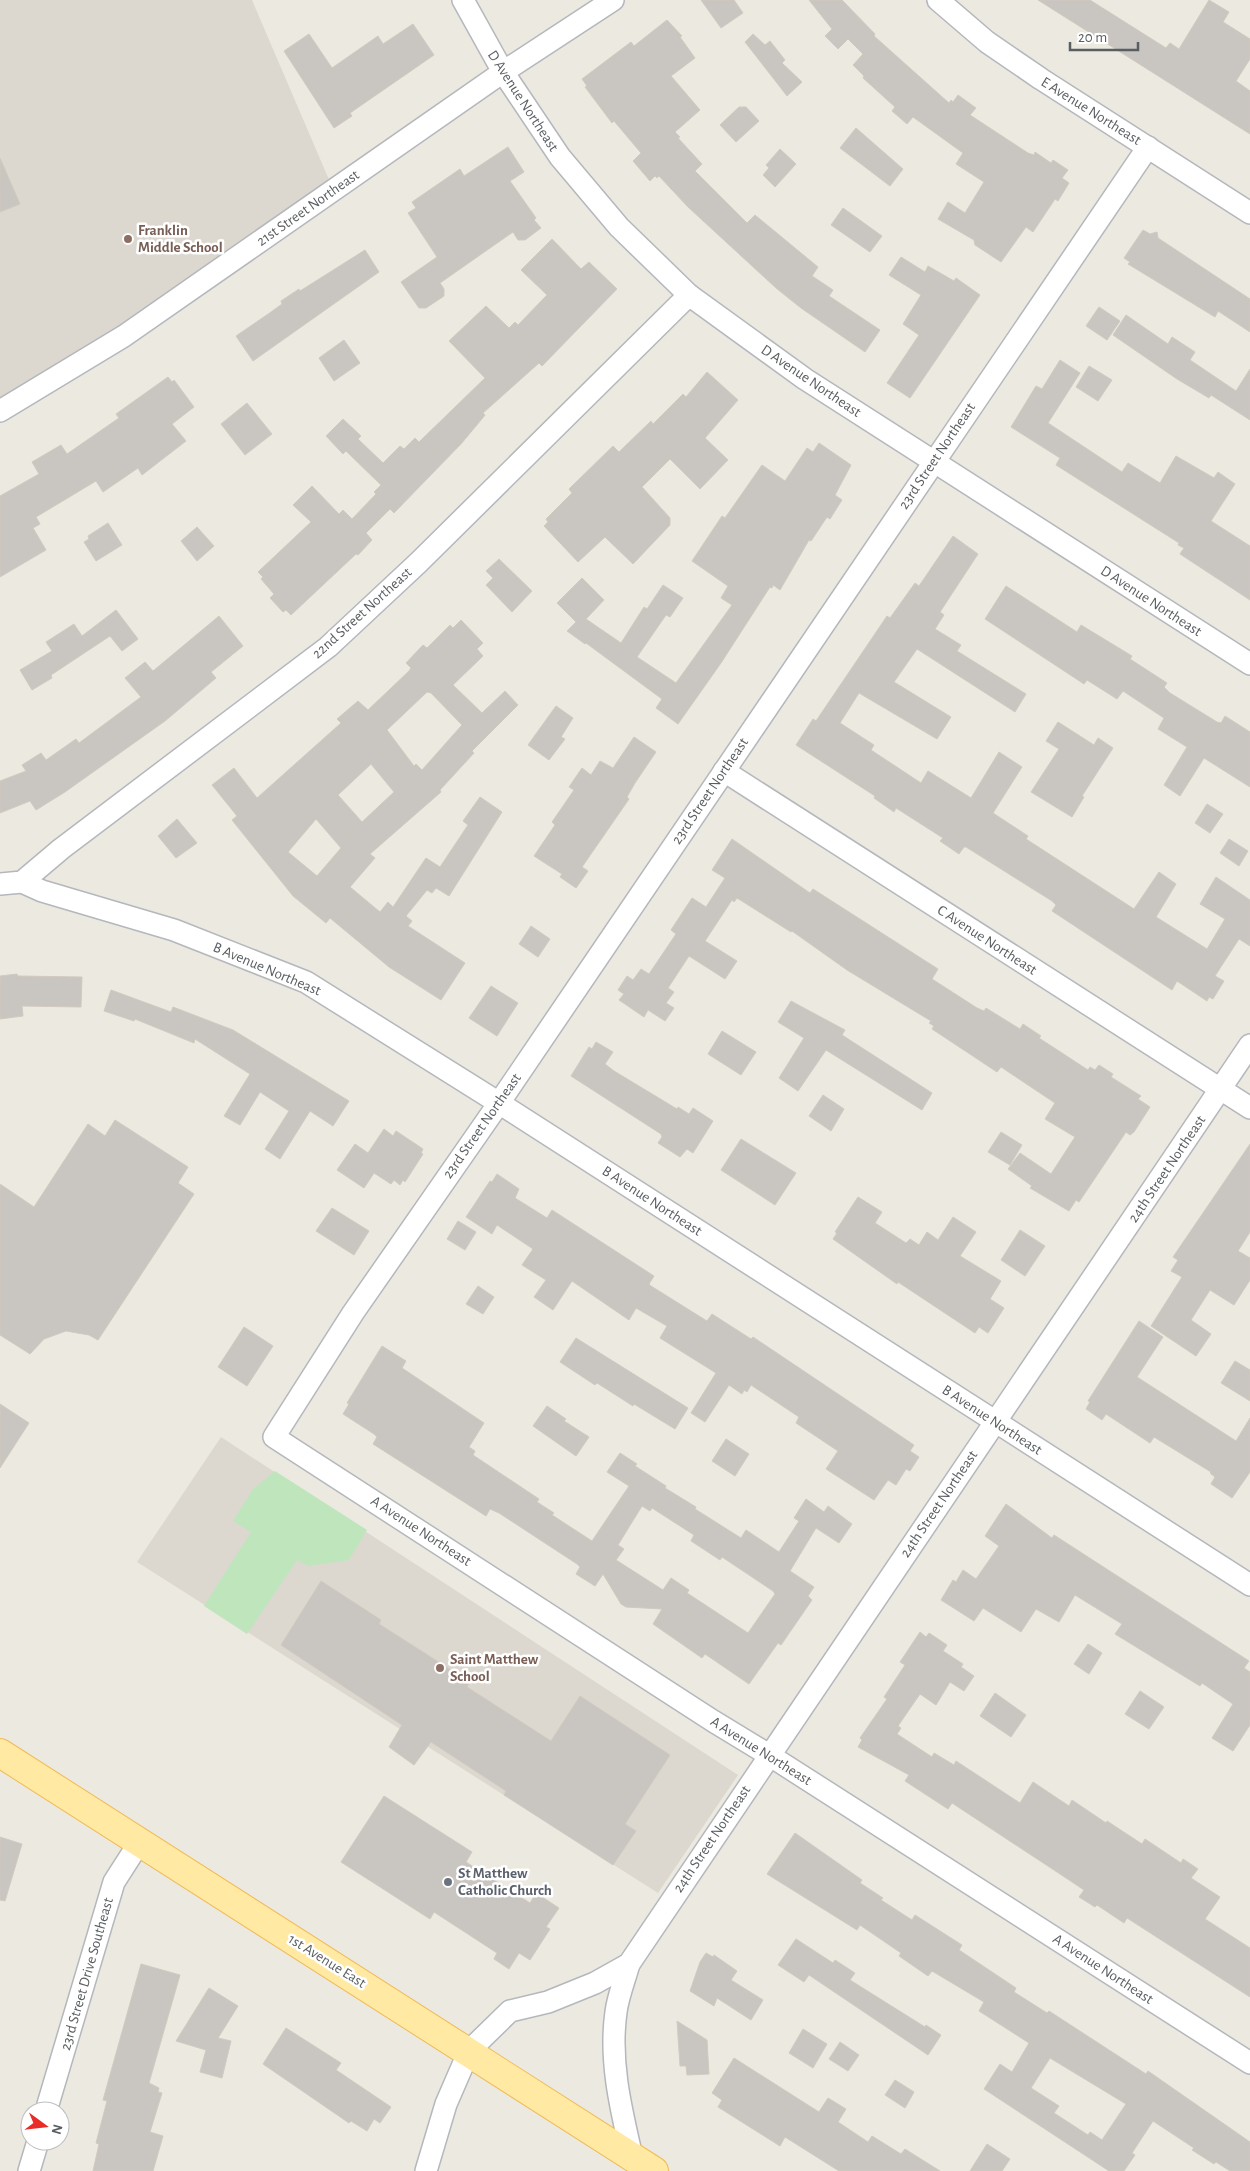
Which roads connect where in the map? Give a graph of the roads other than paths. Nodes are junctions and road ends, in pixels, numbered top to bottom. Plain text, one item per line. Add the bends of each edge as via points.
1 (463, 0) edge
2 (613, 0) edge
3 (938, 0) edge
4 (503, 72) junction
5 (1148, 147) junction
6 (1250, 213) edge
7 (689, 295) junction
8 (0, 411) edge
9 (933, 461) junction
10 (1250, 664) edge
11 (724, 771) junction
12 (22, 882) junction
13 (0, 884) edge
14 (1250, 1045) edge
15 (1220, 1089) junction
16 (499, 1103) junction
17 (1250, 1108) edge
18 (995, 1422) junction
19 (274, 1437) joint
20 (1250, 1585) edge
21 (0, 1753) edge
22 (769, 1755) junction
23 (139, 1843) junction
24 (629, 1964) junction
25 (468, 2051) junction
26 (1250, 2063) edge
27 (49, 2101) edge
28 (35, 2151) edge
29 (643, 2164) edge
30 (29, 2171) edge
31 (426, 2171) edge

1 - 4 street, D Avenue Northeast
2 - 4 street, 21st Street Northeast
3 - 5 street, E Avenue Northeast via 994,47
4 - 7 street, D Avenue Northeast via 586,190
4 - 8 street, 21st Street Northeast via 153,316
5 - 6 street, E Avenue Northeast
5 - 9 street, 23rd Street Northeast
7 - 9 street, D Avenue Northeast via 805,379
7 - 12 street, 22nd Street Northeast via 418,563 328,647
9 - 10 street, D Avenue Northeast
9 - 11 street, 23rd Street Northeast
11 - 15 street, C Avenue Northeast
11 - 16 street, 23rd Street Northeast
12 - 13 street
12 - 16 street, B Avenue Northeast via 42,891 174,930 306,982
14 - 15 street, 24th Street Northeast
15 - 17 street, C Avenue Northeast
15 - 18 street, 24th Street Northeast
16 - 18 street, B Avenue Northeast
16 - 19 street, 23rd Street Northeast via 353,1313
18 - 20 street, B Avenue Northeast
18 - 22 street, 24th Street Northeast
19 - 22 street, A Avenue Northeast
21 - 23 main road, 1st Avenue East
22 - 24 street, 24th Street Northeast
22 - 26 street, A Avenue Northeast
23 - 25 main road, 1st Avenue East
23 - 27 street, 23rd Street Drive Southeast via 114,1882
24 - 25 street, 24th Street Northeast via 548,2002 510,2011
24 - 29 street, 24th Street Northeast via 616,2012 614,2060 618,2096
25 - 29 main road, 1st Avenue East
25 - 31 street via 446,2104
28 - 30 street

